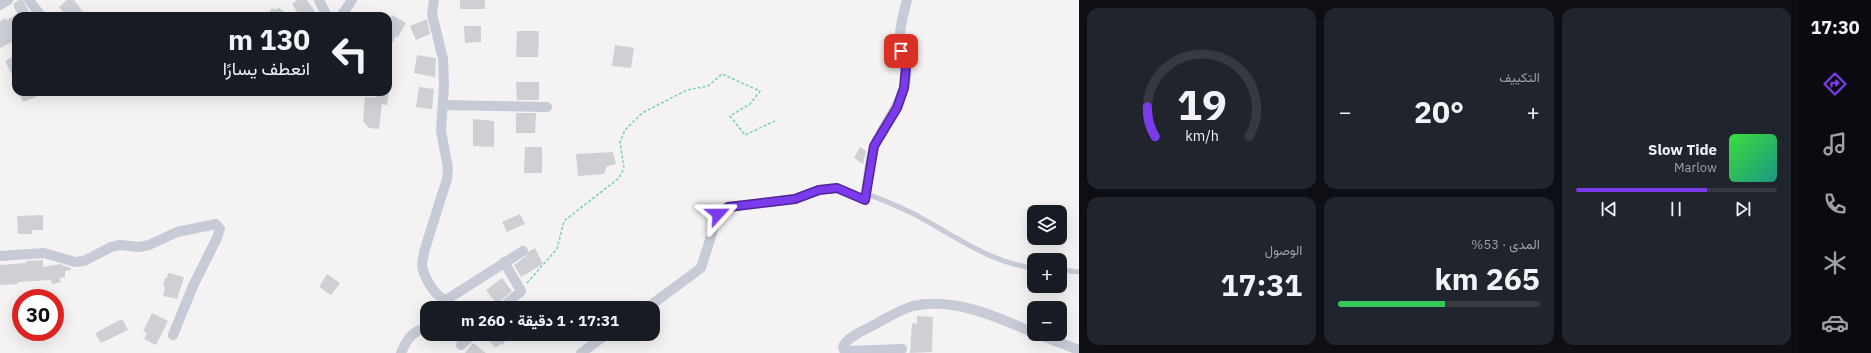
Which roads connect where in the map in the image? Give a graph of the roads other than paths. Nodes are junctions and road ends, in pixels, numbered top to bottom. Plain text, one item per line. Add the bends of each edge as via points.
1 (8, 0) edge
2 (29, 0) edge
3 (319, 0) edge
4 (352, 0) edge
5 (434, 0) edge
6 (907, 0) edge
7 (0, 5) edge
8 (39, 12) edge
9 (325, 12) edge
10 (344, 12) edge
11 (443, 105) junction
12 (547, 106) dead end
13 (866, 194) junction
14 (523, 251) dead end
15 (0, 256) edge
16 (504, 262) junction
17 (1027, 267) edge
18 (1067, 271) edge
19 (1079, 272) edge
20 (441, 301) edge
21 (445, 301) edge
22 (510, 301) edge
23 (656, 301) edge
24 (420, 330) edge
25 (1027, 330) edge
26 (173, 335) dead end
27 (465, 341) edge
28 (597, 341) edge
29 (1056, 341) edge
30 (461, 345) dead end
31 (902, 349) dead end
32 (1079, 350) edge
33 (401, 353) edge
34 (581, 353) edge

1 - 7 street
2 - 8 street
3 - 9 street
4 - 10 street
5 - 11 street via 432,14 443,59
6 - 13 street via 901,22 900,39 906,66 904,88 897,108 874,146
11 - 12 street
11 - 20 street via 441,131 447,158 447,173 422,264 426,277
13 - 17 lane via 911,213 992,257
13 - 23 street via 865,200 837,188 819,190 795,199 728,207 718,214 701,268
14 - 16 street
15 - 26 street via 44,253 75,262 84,261 111,247 149,245 177,232 216,224 220,229 217,238 193,286
16 - 21 street
16 - 22 street via 521,291
18 - 19 lane
24 - 33 street via 414,331
25 - 31 street via 962,306 923,305 903,310 883,320 850,339 843,347 848,351
27 - 30 street
28 - 34 street
29 - 32 street

